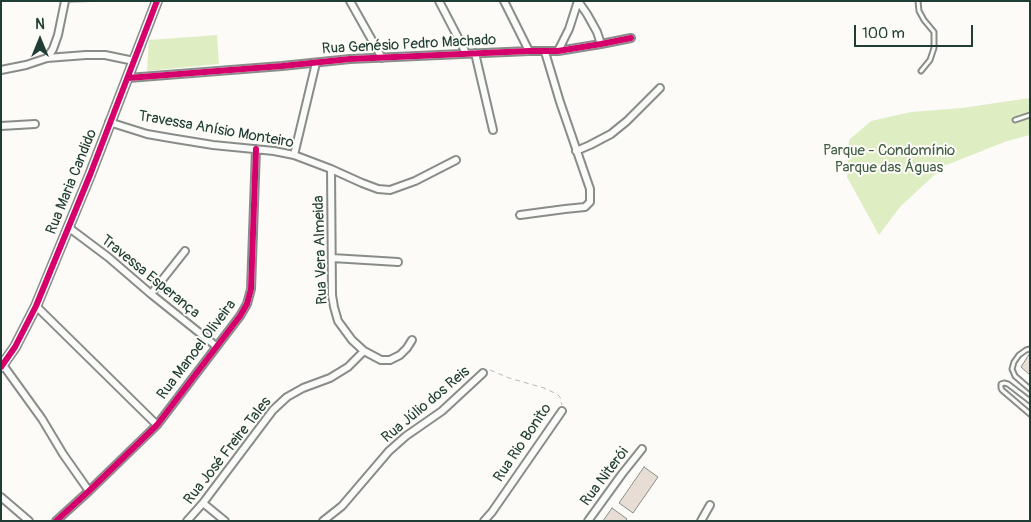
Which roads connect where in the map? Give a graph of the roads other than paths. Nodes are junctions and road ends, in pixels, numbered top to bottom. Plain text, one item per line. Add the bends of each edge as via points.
1 (66, 1) edge
2 (158, 1) edge
3 (350, 1) edge
4 (439, 1) edge
5 (504, 1) edge
6 (578, 1) edge
7 (918, 1) edge
8 (631, 38) dead end
9 (601, 44) junction
10 (529, 50) junction
11 (545, 52) junction
12 (558, 52) junction
13 (466, 53) junction
14 (475, 53) junction
15 (46, 58) junction
16 (382, 58) junction
17 (134, 61) junction
18 (316, 63) junction
19 (1, 70) edge
20 (921, 71) dead end
21 (128, 78) junction
22 (660, 88) dead end
23 (1030, 115) edge
24 (1015, 120) dead end
25 (109, 122) junction
26 (34, 124) dead end
27 (1, 126) edge
28 (493, 130) dead end
29 (256, 149) junction
30 (576, 151) junction
31 (294, 155) junction
32 (456, 160) dead end
33 (331, 169) junction
34 (520, 215) dead end
35 (68, 227) junction
36 (185, 251) dead end
37 (332, 258) junction
38 (398, 262) dead end
39 (151, 294) junction
40 (36, 306) junction
41 (412, 340) dead end
42 (216, 346) junction
43 (1030, 349) edge
44 (364, 351) junction
45 (2, 366) edge
46 (483, 373) road end
47 (1030, 390) edge
48 (1030, 402) edge
49 (562, 411) road end
50 (1030, 414) edge
51 (157, 425) junction
52 (642, 449) dead end
53 (89, 491) junction
54 (1, 497) edge
55 (203, 503) junction
56 (710, 505) dead end
57 (29, 521) edge
58 (56, 521) edge
59 (187, 521) edge
60 (226, 521) edge
61 (323, 521) edge
62 (484, 521) edge
63 (588, 521) edge
64 (701, 521) edge

1 - 15 street via 58,35
2 - 17 street, Rua Maria Candido
3 - 16 street
4 - 13 street
5 - 10 street
6 - 9 street
6 - 12 street
7 - 20 lane via 919,11 934,32 933,53
8 - 9 street, Rua Genésio Pedro Machado
9 - 12 street, Rua Genésio Pedro Machado
10 - 11 street, Rua Genésio Pedro Machado
10 - 14 street, Rua Genésio Pedro Machado
11 - 12 street, Rua Genésio Pedro Machado
11 - 30 street
13 - 14 street, Rua Genésio Pedro Machado
13 - 16 street, Rua Genésio Pedro Machado
14 - 28 street
15 - 17 street via 105,55
15 - 19 street
16 - 18 street, Rua Genésio Pedro Machado
17 - 21 street, Rua Maria Candido
18 - 21 street, Rua Genésio Pedro Machado
18 - 31 street
21 - 25 street, Rua Maria Candido
22 - 30 street via 611,134
23 - 24 lane
25 - 29 street, Travessa Anísio Monteiro via 147,134
25 - 35 street, Rua Maria Candido
26 - 27 street
29 - 31 street, Travessa Anísio Monteiro
29 - 42 street, Rua Manoel Oliveira via 248,304
30 - 34 street via 590,189 588,205 585,208
31 - 33 street, Travessa Anísio Monteiro
32 - 33 street, Travessa Anísio Monteiro via 416,181 390,190 378,189
33 - 37 street, Rua Vera Almeida
35 - 39 street, Travessa Esperança
35 - 40 street, Rua Maria Candido
36 - 39 street
37 - 38 street
37 - 44 street, Rua Vera Almeida via 332,295 338,321
39 - 42 street, Travessa Esperança
40 - 45 street, Rua Maria Candido
40 - 51 street
41 - 44 street, Rua Vera Almeida via 400,355 390,360 381,360
42 - 51 street, Rua Manoel Oliveira
43 - 47 lane via 1019,355 1012,369
44 - 55 street, Rua José Freire Tales via 348,367 330,378 302,388 273,410
45 - 53 street via 42,419
46 - 61 street, Rua Júlio dos Reis via 442,411 389,451 342,506
48 - 50 lane via 1008,384 1001,384 1002,390
49 - 62 street, Rua Rio Bonito
51 - 53 street, Rua Manoel Oliveira
52 - 63 street, Rua Niterói
53 - 58 street, Rua Manoel Oliveira
54 - 57 street
55 - 59 street, Rua José Freire Tales
55 - 60 street
56 - 64 street

